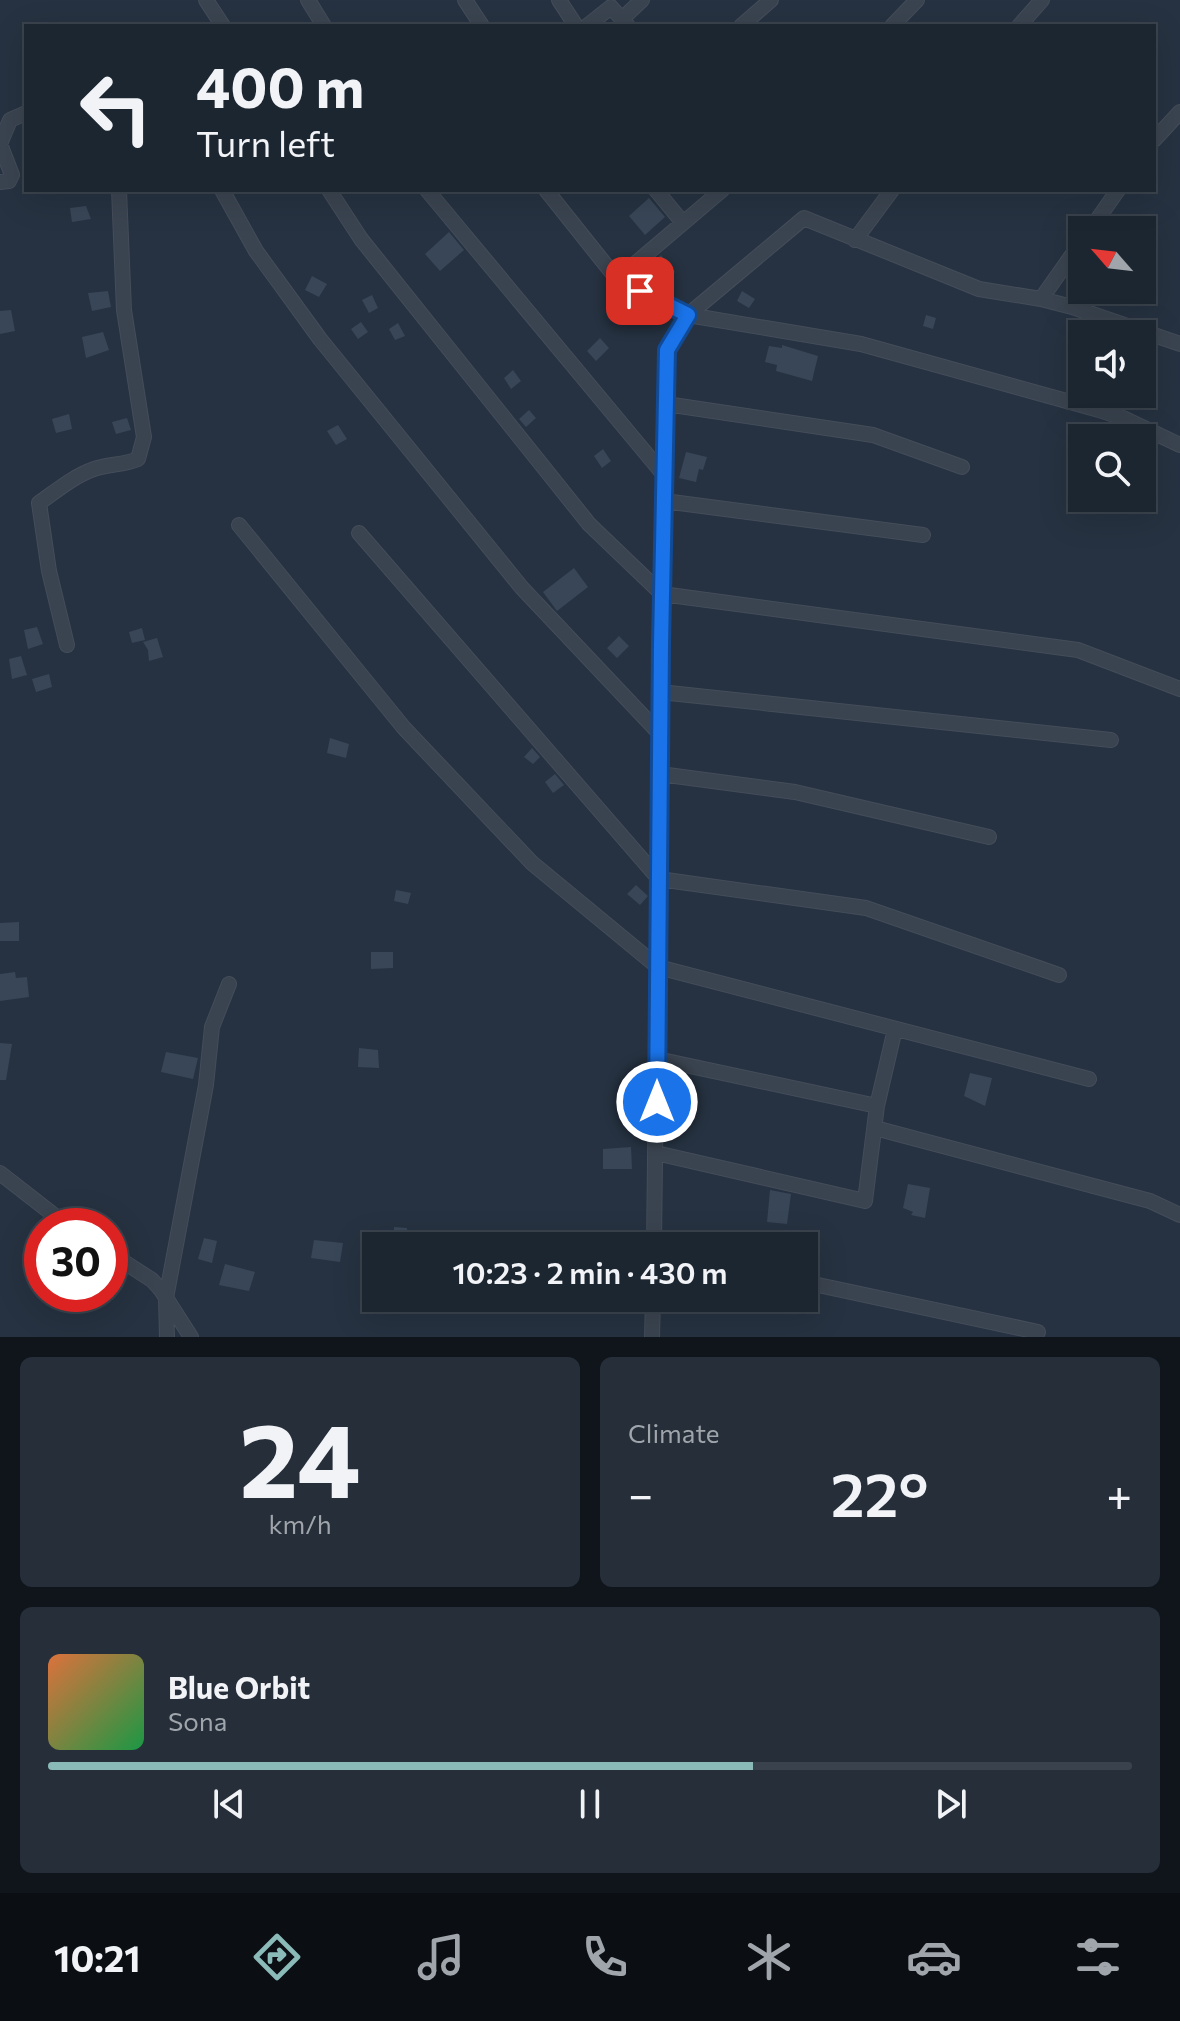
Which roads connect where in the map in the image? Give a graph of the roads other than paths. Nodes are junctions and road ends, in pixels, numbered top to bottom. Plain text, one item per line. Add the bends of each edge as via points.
1 (206, 0) edge
2 (308, 0) edge
3 (465, 0) edge
4 (559, 0) edge
5 (642, 0) edge
6 (771, 0) edge
7 (917, 0) edge
8 (1042, 0) edge
9 (625, 23) edge
10 (222, 24) edge
11 (323, 24) edge
12 (481, 24) edge
13 (575, 24) edge
14 (590, 24) edge
15 (743, 24) edge
16 (894, 24) edge
17 (1021, 24) edge
18 (1180, 112) edge
19 (24, 114) edge
20 (1156, 138) edge
21 (0, 143) edge
22 (13, 176) edge
23 (119, 192) edge
24 (223, 192) edge
25 (330, 192) edge
26 (429, 192) edge
27 (548, 192) edge
28 (658, 192) edge
29 (720, 192) edge
30 (891, 192) edge
31 (1117, 192) edge
32 (1100, 216) edge
33 (683, 223) junction
34 (855, 240) junction
35 (1068, 261) edge
36 (617, 279) junction
37 (1041, 299) junction
38 (688, 315) junction
39 (1180, 344) edge
40 (666, 404) junction
41 (1180, 445) edge
42 (962, 467) dead end
43 (664, 475) junction
44 (664, 501) junction
45 (239, 525) dead end
46 (359, 533) dead end
47 (923, 535) dead end
48 (662, 594) junction
49 (67, 645) dead end
50 (1180, 689) edge
51 (660, 692) junction
52 (660, 734) junction
53 (1111, 740) dead end
54 (660, 774) junction
55 (989, 837) dead end
56 (659, 879) junction
57 (658, 967) junction
58 (1059, 975) dead end
59 (229, 984) dead end
60 (895, 1029) junction
61 (657, 1059) junction
62 (1089, 1079) dead end
63 (877, 1106) junction
64 (875, 1128) junction
65 (656, 1153) junction
66 (0, 1173) edge
67 (45, 1208) edge
68 (1180, 1215) edge
69 (654, 1232) edge
70 (128, 1265) edge
71 (818, 1285) edge
72 (166, 1298) junction
73 (653, 1312) edge
74 (1038, 1332) dead end
75 (167, 1337) edge
76 (191, 1337) edge
77 (652, 1337) edge

1 - 10 street
2 - 11 street
3 - 12 street
4 - 13 street
5 - 9 street
6 - 15 street
7 - 16 street
8 - 17 street
9 - 14 street via 611,7
18 - 20 street
19 - 21 street via 10,120
21 - 22 street
23 - 49 street via 124,310 144,437 138,459 95,469 39,503
24 - 52 street via 256,251 320,339 522,588
25 - 48 street via 361,239 589,524
26 - 43 street
27 - 36 street
28 - 33 street
29 - 33 street
30 - 34 street
31 - 32 street
33 - 36 street
34 - 37 street via 979,289
34 - 38 street via 804,218
35 - 37 street
36 - 38 street
37 - 39 street
38 - 40 street via 667,350
38 - 41 street via 861,344 1099,410
40 - 42 street via 873,435
40 - 43 street
43 - 44 street
44 - 47 street
44 - 48 street
45 - 57 street via 404,728 532,863
46 - 56 street
48 - 50 street via 1078,650
48 - 51 street
51 - 52 street
51 - 53 street
52 - 54 street
54 - 55 street via 795,792
54 - 56 street
56 - 57 street
56 - 58 street via 866,908
57 - 60 street
57 - 61 street
59 - 72 street via 212,1027
60 - 62 street
60 - 63 street
61 - 63 street
61 - 65 street
63 - 64 street
64 - 65 street via 865,1201
64 - 68 street via 1150,1201
65 - 69 street
66 - 67 street
70 - 72 street via 152,1280
71 - 74 street
72 - 75 street
72 - 76 street
73 - 77 street

